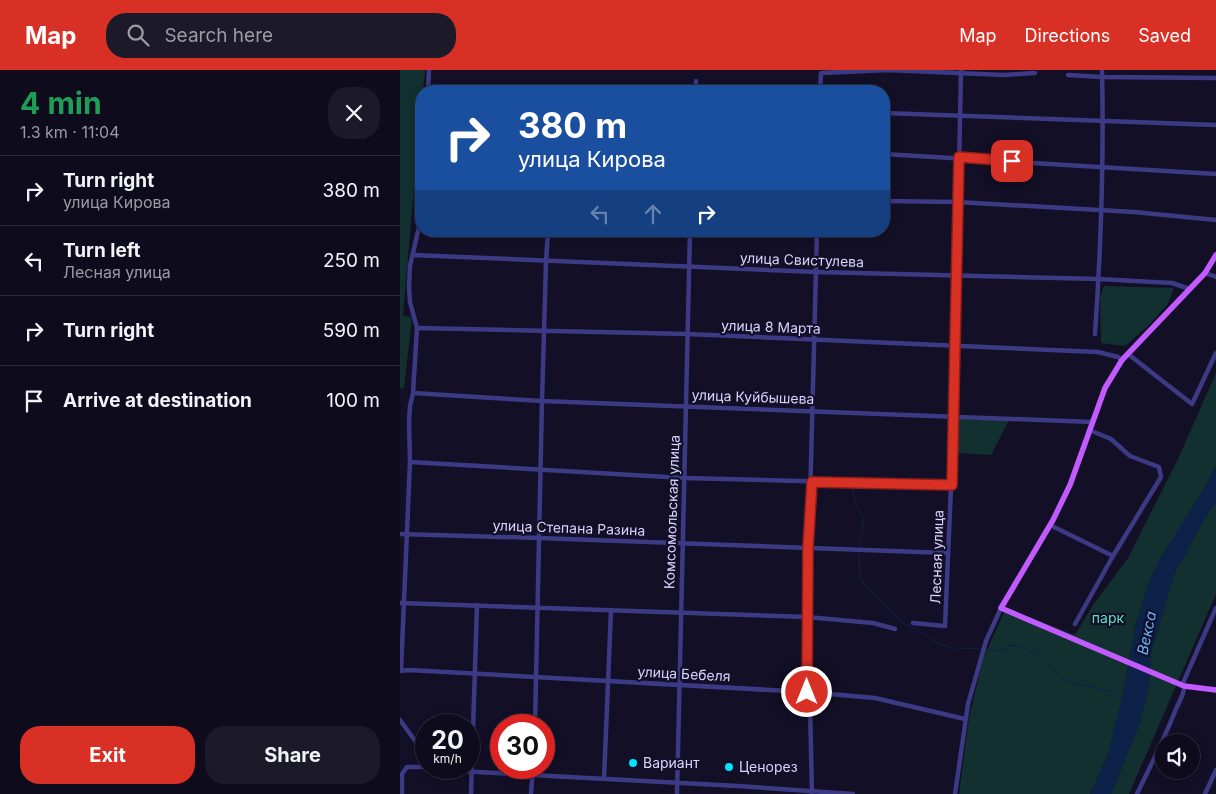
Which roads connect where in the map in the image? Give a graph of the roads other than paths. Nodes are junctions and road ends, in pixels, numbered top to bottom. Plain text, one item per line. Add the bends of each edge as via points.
1 (430, 70) edge
2 (1102, 70) edge
3 (961, 72) edge
4 (1035, 73) dead end
5 (1068, 74) dead end
6 (1102, 77) junction
7 (1216, 78) edge
8 (696, 81) dead end
9 (429, 85) edge
10 (696, 85) edge
11 (820, 85) edge
12 (890, 113) edge
13 (960, 115) junction
14 (1102, 120) junction
15 (1216, 125) edge
16 (890, 154) edge
17 (959, 157) junction
18 (1101, 167) junction
19 (1216, 174) edge
20 (890, 201) edge
21 (957, 202) junction
22 (1101, 211) junction
23 (1216, 220) edge
24 (417, 237) edge
25 (548, 237) edge
26 (690, 237) edge
27 (817, 237) edge
28 (1216, 254) edge
29 (413, 255) junction
30 (546, 262) junction
31 (689, 267) junction
32 (816, 272) junction
33 (1205, 273) junction
34 (956, 275) junction
35 (1216, 277) edge
36 (1099, 279) junction
37 (1190, 289) junction
38 (417, 328) junction
39 (544, 332) junction
40 (687, 334) junction
41 (1094, 334) dead end
42 (814, 340) junction
43 (955, 345) junction
44 (1216, 353) edge
45 (1128, 354) junction
46 (1122, 360) junction
47 (413, 393) junction
48 (542, 401) junction
49 (686, 407) junction
50 (813, 410) junction
51 (954, 416) junction
52 (1092, 422) junction
53 (1089, 430) junction
54 (410, 462) junction
55 (540, 470) junction
56 (684, 478) junction
57 (812, 482) junction
58 (952, 485) junction
59 (1050, 525) junction
60 (400, 534) edge
61 (407, 535) junction
62 (539, 538) junction
63 (682, 543) junction
64 (808, 548) junction
65 (947, 552) junction
66 (1113, 556) junction
67 (402, 603) edge
68 (477, 605) junction
69 (538, 608) junction
70 (1001, 608) junction
71 (1216, 608) edge
72 (611, 610) junction
73 (680, 612) junction
74 (807, 617) junction
75 (913, 623) dead end
76 (1075, 624) dead end
77 (895, 629) dead end
78 (400, 671) edge
79 (475, 674) junction
80 (536, 677) junction
81 (608, 681) junction
82 (1183, 683) dead end
83 (678, 686) junction
84 (1184, 689) dead end
85 (1216, 690) edge
86 (807, 692) junction
87 (474, 714) edge
88 (535, 714) edge
89 (965, 719) junction
90 (400, 720) edge
91 (415, 741) edge
92 (415, 767) edge
93 (1216, 770) edge
94 (555, 776) edge
95 (471, 779) edge
96 (533, 779) edge
97 (604, 779) junction
98 (677, 783) junction
99 (812, 792) edge
100 (402, 794) edge
101 (470, 794) edge
102 (531, 794) edge
103 (677, 794) edge
104 (853, 794) edge
105 (955, 794) edge
106 (1137, 794) edge
107 (1205, 794) edge

1 - 9 street
2 - 6 street
3 - 4 street
3 - 11 street via 887,70 821,73
3 - 13 street, Лесная улица
5 - 6 street
6 - 7 street
6 - 14 street
8 - 10 street
12 - 13 street
13 - 14 street
13 - 17 street, Лесная улица
14 - 15 street
14 - 18 street
16 - 17 street
17 - 18 street
17 - 21 street, Лесная улица
18 - 19 street
18 - 22 street
20 - 21 street
21 - 22 street
21 - 34 street, Лесная улица
22 - 23 street
22 - 36 street
24 - 29 street
25 - 30 street
26 - 31 street, Комсомольская улица
27 - 32 street
28 - 33 main road
29 - 30 street, улица Свистулева
29 - 38 street via 409,286
30 - 31 street, улица Свистулева
30 - 39 street
31 - 32 street, улица Свистулева
31 - 40 street, Комсомольская улица
32 - 34 street, улица Свистулева
32 - 42 street
33 - 35 street
33 - 37 main road
34 - 36 street, улица Свистулева
34 - 43 street, Лесная улица
36 - 37 street, улица Свистулева via 1172,283
36 - 41 street
37 - 45 main road
38 - 39 street, улица 8 Марта
38 - 47 street
39 - 40 street, улица 8 Марта
39 - 48 street
40 - 42 street, улица 8 Марта
40 - 49 street, Комсомольская улица
42 - 43 street, улица 8 Марта
42 - 50 street
43 - 46 street, улица 8 Марта via 1098,352 1118,356
43 - 51 street, Лесная улица
44 - 45 street via 1192,404
45 - 46 main road
46 - 52 main road via 1105,388
47 - 48 street, улица Куйбышева
47 - 54 street via 409,422
48 - 49 street, улица Куйбышева
48 - 55 street
49 - 50 street, улица Куйбышева
49 - 56 street, Комсомольская улица
50 - 51 street, улица Куйбышева
50 - 57 street
51 - 52 street, улица Куйбышева
51 - 58 street, Лесная улица
52 - 53 main road
53 - 59 main road via 1070,485
53 - 66 street via 1111,438 1130,456 1159,467 1161,478
54 - 55 street
54 - 61 street
55 - 56 street
55 - 62 street
56 - 57 street
56 - 63 street, Комсомольская улица
57 - 58 street
57 - 64 street
58 - 65 street, Лесная улица
59 - 66 street
59 - 70 main road
60 - 61 street, улица Степана Разина
61 - 62 street, улица Степана Разина
61 - 67 street
62 - 63 street, улица Степана Разина
62 - 69 street
63 - 64 street, улица Степана Разина
63 - 73 street, Комсомольская улица
64 - 65 street, улица Степана Разина
64 - 74 street
65 - 75 street, Лесная улица via 945,626
66 - 76 street
67 - 68 street
67 - 78 street
68 - 69 street
68 - 79 street
69 - 72 street
69 - 80 street
70 - 85 main road via 1184,686
70 - 89 street via 980,657
71 - 82 street
72 - 73 street
72 - 81 street
73 - 74 street
73 - 83 street, Комсомольская улица
74 - 77 street via 873,623
74 - 86 street
78 - 79 street, улица Бебеля
79 - 80 street, улица Бебеля
79 - 87 street
80 - 81 street, улица Бебеля
80 - 88 street
81 - 83 street, улица Бебеля
81 - 97 street
83 - 86 street, улица Бебеля
83 - 98 street, Комсомольская улица
84 - 106 street
86 - 89 street, улица Бебеля via 875,698
86 - 99 street
89 - 105 street
90 - 91 street
92 - 100 street via 407,767 402,774
93 - 107 street
94 - 97 street
95 - 101 street
96 - 102 street
97 - 98 street
98 - 99 street
98 - 103 street, Комсомольская улица
99 - 104 street

